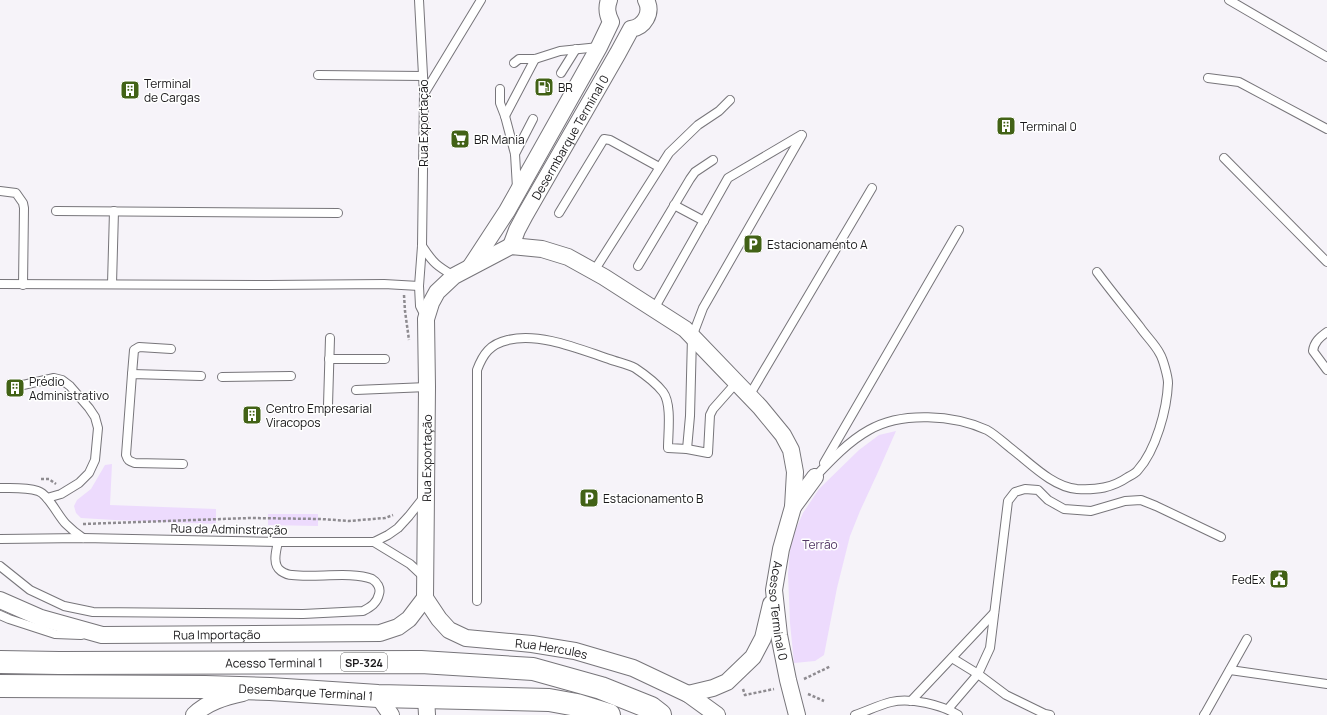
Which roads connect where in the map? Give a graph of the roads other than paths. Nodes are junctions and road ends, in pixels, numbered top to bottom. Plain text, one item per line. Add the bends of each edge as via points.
1 (419, 0) edge
2 (481, 0) edge
3 (609, 0) edge
4 (646, 0) edge
5 (1230, 0) edge
6 (599, 47) junction
7 (576, 49) junction
8 (1327, 57) edge
9 (536, 59) junction
10 (514, 63) dead end
11 (561, 73) dead end
12 (318, 75) dead end
13 (423, 76) junction
14 (1208, 78) dead end
15 (500, 89) dead end
16 (424, 94) junction
17 (730, 100) dead end
18 (505, 116) junction
19 (534, 120) dead end
20 (1327, 129) edge
21 (515, 154) junction
22 (1224, 158) dead end
23 (713, 160) dead end
24 (659, 167) junction
25 (872, 188) dead end
26 (0, 191) edge
27 (518, 192) junction
28 (674, 205) junction
29 (56, 211) dead end
30 (114, 211) junction
31 (338, 213) dead end
32 (559, 213) dead end
33 (704, 221) junction
34 (959, 230) dead end
35 (422, 246) junction
36 (511, 246) junction
37 (1327, 262) edge
38 (638, 266) dead end
39 (470, 267) junction
40 (594, 271) junction
41 (1097, 272) dead end
42 (454, 276) junction
43 (0, 284) edge
44 (112, 284) junction
45 (23, 285) junction
46 (419, 286) junction
47 (654, 309) junction
48 (426, 319) junction
49 (1327, 332) edge
50 (692, 337) junction
51 (330, 338) dead end
52 (172, 349) dead end
53 (329, 359) junction
54 (385, 359) dead end
55 (1327, 370) edge
56 (132, 374) junction
57 (201, 376) dead end
58 (222, 376) dead end
59 (291, 376) dead end
60 (736, 382) junction
61 (23, 384) dead end
62 (427, 388) junction
63 (328, 390) junction
64 (338, 390) dead end
65 (356, 390) dead end
66 (749, 396) junction
67 (328, 405) dead end
68 (687, 449) junction
69 (183, 464) dead end
70 (815, 478) junction
71 (0, 488) edge
72 (426, 495) junction
73 (47, 498) junction
74 (793, 507) junction
75 (1221, 537) dead end
76 (83, 538) junction
77 (0, 539) edge
78 (278, 542) junction
79 (374, 542) junction
80 (0, 566) edge
81 (425, 578) junction
82 (774, 590) junction
83 (425, 598) junction
84 (0, 600) edge
85 (478, 601) dead end
86 (994, 613) junction
87 (0, 616) edge
88 (102, 635) junction
89 (1247, 639) dead end
90 (952, 658) junction
91 (0, 662) edge
92 (1230, 670) junction
93 (978, 674) junction
94 (1327, 684) edge
95 (0, 686) edge
96 (270, 689) junction
97 (688, 694) junction
98 (378, 696) junction
99 (911, 701) junction
100 (427, 706) edge
101 (948, 709) junction
102 (858, 714) edge
103 (194, 715) edge
104 (391, 715) edge
105 (609, 715) edge
106 (660, 715) edge
107 (717, 715) edge
108 (797, 715) edge
109 (958, 715) edge
110 (1050, 715) edge
111 (1204, 715) edge

1 - 13 lane, Rua Exportação
2 - 16 lane
3 - 6 street via 607,14 611,22
4 - 36 street, Desermbarque Terminal 0 via 648,14 644,22 631,29 525,215
5 - 8 lane
6 - 7 lane
6 - 27 street
7 - 9 lane
7 - 11 lane
9 - 10 lane via 519,59
9 - 18 lane
12 - 13 lane
13 - 16 lane, Rua Exportação
14 - 20 lane via 1239,82
15 - 18 lane via 500,103
16 - 35 lane, Rua Exportação
17 - 24 lane via 678,143
18 - 21 lane
19 - 21 lane
21 - 27 lane
22 - 37 lane
23 - 28 lane via 695,172
24 - 32 lane via 604,139
24 - 40 lane
25 - 66 lane
26 - 45 lane via 16,193 23,202
27 - 39 street
28 - 33 lane
28 - 38 lane
29 - 30 lane
30 - 31 lane
30 - 44 lane
33 - 47 lane
33 - 50 lane via 728,178 802,135 703,308
34 - 70 lane
35 - 42 lane via 431,260
35 - 46 lane, Rua Exportação
36 - 39 street, Rua Exportação
36 - 40 street via 542,249 568,257
39 - 42 street, Rua Exportação
40 - 47 street
41 - 70 lane via 1161,354 1168,381 1165,410 1159,428 1150,453 1138,470 1119,483 1101,489 1075,489 1055,482 1040,472 988,431 949,419 929,417 885,423 870,430 833,458
42 - 48 street, Rua Exportação via 437,292
43 - 45 lane
44 - 45 lane
44 - 46 lane
46 - 48 lane, Rua Exportação via 420,306
47 - 50 street via 685,329
48 - 62 street, Rua Exportação
49 - 55 lane via 1319,338 1313,351
50 - 60 street
50 - 68 lane
51 - 53 lane
52 - 56 lane via 135,348 132,355
53 - 54 lane
53 - 63 lane via 326,376
56 - 57 lane
56 - 69 lane via 127,459 135,463
58 - 59 lane
60 - 66 street
60 - 68 lane via 710,415 708,453
61 - 73 lane via 54,378 62,380 89,408 98,428 95,460 89,473 61,494
62 - 65 lane
62 - 72 street, Rua Exportação
63 - 64 lane
63 - 67 lane
66 - 74 street via 783,435 791,450 795,472
68 - 85 lane via 668,448 668,404 664,392 634,368 541,339 508,340 494,345 486,352 477,370
70 - 74 street
71 - 73 lane via 29,488 40,491
72 - 79 lane via 398,528
72 - 81 street, Rua Exportação
73 - 76 lane via 67,526
74 - 82 street, Acesso Terminal 0
75 - 86 lane via 1141,500 1125,501 1091,511 1064,509 1048,500 1038,490 1025,489 1015,492 1008,501
76 - 77 lane, Rua da Adminstração
76 - 78 lane, Rua da Adminstração
78 - 79 lane, Rua da Adminstração
78 - 80 lane via 275,560 280,570 290,575 359,576 373,580 378,584 380,591 377,600 363,611 303,614 93,612 64,606 30,590
79 - 81 lane via 410,564
81 - 83 street, Rua Exportação
82 - 97 street via 764,638 753,657 727,682
82 - 108 street, Acesso Terminal 0 via 779,635
83 - 88 street, Rua Importação via 409,619 398,627 380,633
83 - 97 street, Rua Hercules via 449,630 466,638 532,644 575,652 633,668
84 - 88 street, Rua Importação via 41,618
86 - 90 lane
86 - 93 lane via 990,648
87 - 88 lane via 55,634
89 - 92 lane
90 - 93 lane
90 - 99 lane
91 - 106 main road, Acesso Terminal 1 / SP-324 via 421,662 533,669 601,688 651,708
92 - 94 lane
92 - 111 lane
93 - 101 lane
93 - 110 lane via 1006,695
95 - 96 main road, Desembarque Terminal 1
96 - 98 main road, Desembarque Terminal 1
96 - 103 street via 223,698 200,709
97 - 107 street
98 - 100 main road, Desembarque Terminal 1
98 - 104 street
99 - 101 lane
99 - 102 lane via 892,702
100 - 105 main road, Desembarque Terminal 1 via 549,700 577,704
101 - 109 lane

